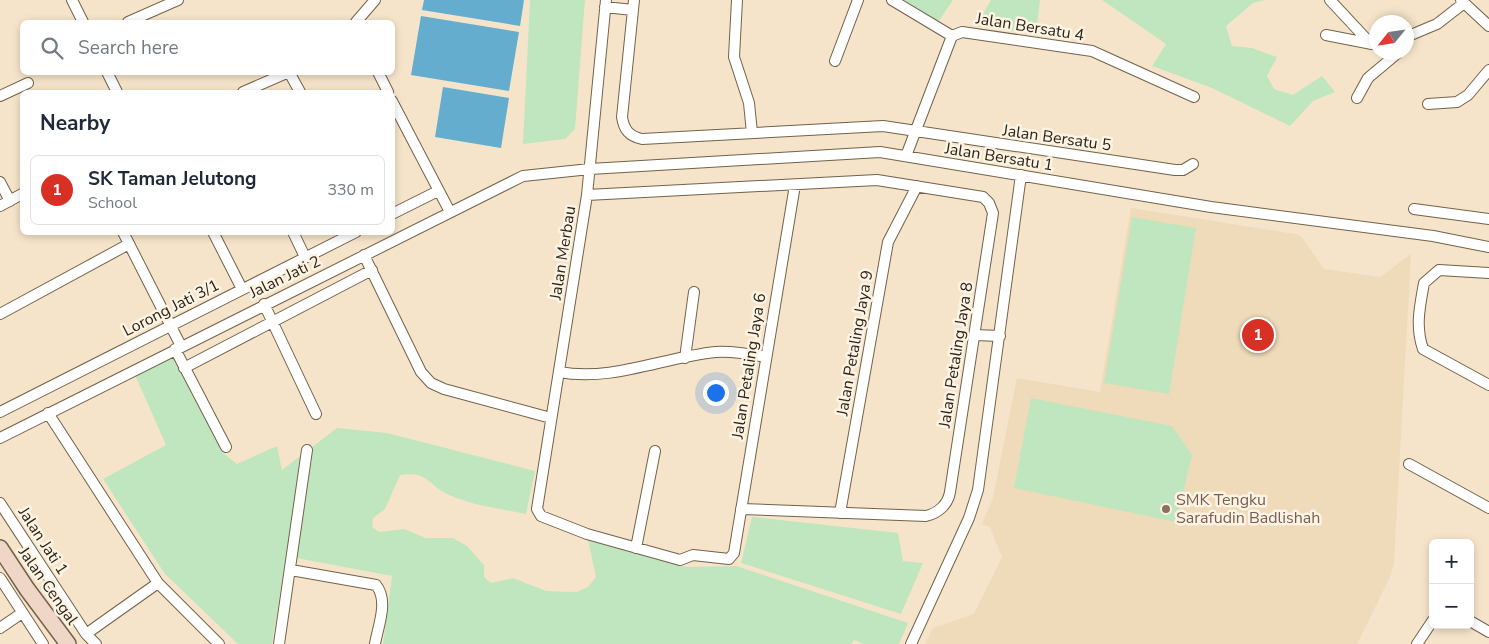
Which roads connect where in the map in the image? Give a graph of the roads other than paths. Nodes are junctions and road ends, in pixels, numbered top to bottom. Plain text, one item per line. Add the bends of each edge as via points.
1 (72, 0) edge
2 (178, 0) edge
3 (375, 0) edge
4 (737, 0) edge
5 (858, 0) edge
6 (892, 0) edge
7 (1330, 0) edge
8 (1463, 1) edge
9 (606, 4) edge
10 (634, 5) edge
11 (82, 20) edge
12 (133, 20) edge
13 (358, 20) edge
14 (1489, 26) edge
15 (1326, 35) dead end
16 (1414, 35) edge
17 (952, 36) junction
18 (1369, 39) edge
19 (1369, 43) edge
20 (1389, 60) edge
21 (835, 61) dead end
22 (1489, 70) edge
23 (108, 75) edge
24 (282, 75) edge
25 (291, 75) edge
26 (380, 75) edge
27 (28, 83) dead end
28 (116, 90) edge
29 (248, 90) edge
30 (299, 90) edge
31 (387, 90) edge
32 (0, 96) edge
33 (1194, 97) dead end
34 (1358, 98) dead end
35 (1428, 104) dead end
36 (395, 107) edge
37 (916, 132) junction
38 (752, 133) junction
39 (906, 156) junction
40 (1193, 164) dead end
41 (590, 170) junction
42 (1021, 175) junction
43 (0, 182) edge
44 (795, 185) junction
45 (918, 186) junction
46 (438, 191) junction
47 (20, 195) edge
48 (587, 195) junction
49 (10, 201) junction
50 (0, 206) edge
51 (1414, 209) dead end
52 (395, 212) edge
53 (450, 212) junction
54 (1489, 219) edge
55 (124, 235) edge
56 (215, 235) edge
57 (295, 235) edge
58 (350, 235) edge
59 (129, 244) junction
60 (1489, 247) edge
61 (364, 255) junction
62 (306, 257) junction
63 (372, 270) junction
64 (1489, 273) edge
65 (242, 290) junction
66 (694, 292) dead end
67 (264, 304) junction
68 (0, 314) edge
69 (273, 320) junction
70 (171, 325) junction
71 (975, 336) junction
72 (1000, 336) junction
73 (178, 348) junction
74 (766, 357) junction
75 (685, 358) junction
76 (184, 368) junction
77 (559, 372) junction
78 (1489, 385) edge
79 (0, 412) edge
80 (48, 413) junction
81 (316, 414) dead end
82 (552, 418) junction
83 (0, 438) edge
84 (226, 447) dead end
85 (308, 450) dead end
86 (655, 451) dead end
87 (1409, 464) dead end
88 (0, 503) edge
89 (1489, 508) edge
90 (741, 509) junction
91 (840, 512) junction
92 (0, 548) edge
93 (636, 548) junction
94 (291, 570) junction
95 (0, 578) edge
96 (158, 583) junction
97 (22, 613) junction
98 (1474, 623) edge
99 (1429, 626) edge
100 (0, 628) edge
101 (1489, 632) edge
102 (86, 634) junction
103 (43, 644) edge
104 (68, 644) edge
105 (96, 644) edge
106 (219, 644) edge
107 (280, 644) edge
108 (375, 644) edge
109 (911, 644) edge
110 (1417, 644) edge

1 - 11 street
2 - 12 street
3 - 13 street
4 - 38 street via 734,57 749,103
5 - 21 street
6 - 17 street
7 - 18 street
8 - 14 street
8 - 16 street via 1437,24
9 - 10 street
9 - 41 street, Jalan Merbau
10 - 38 street, Jalan Bersatu 5 via 622,117 628,133 642,139
15 - 19 street
17 - 33 street, Jalan Bersatu 4 via 962,32 1092,51
17 - 37 street, Jalan Bersatu 4
20 - 34 street via 1368,78
22 - 35 street via 1468,95 1457,102
23 - 28 street
24 - 29 street
25 - 30 street
26 - 31 street
27 - 32 street
36 - 46 street
37 - 38 street, Jalan Bersatu 5 via 883,126
37 - 39 street, Jalan Bersatu 4
37 - 40 street, Jalan Bersatu 5 via 1175,170 1183,170
39 - 41 street, Jalan Bersatu 1 via 880,152
39 - 42 street, Jalan Bersatu 1
41 - 48 street, Jalan Merbau
41 - 53 street, Jalan Jati 2 via 523,176
42 - 60 street, Jalan Bersatu 1 via 1211,207 1434,236
42 - 72 street
43 - 49 street
44 - 45 street via 877,180
44 - 48 street
44 - 74 street, Jalan Petaling Jaya 6
45 - 71 street, Jalan Petaling Jaya 8 via 983,197 993,213
45 - 91 street, Jalan Petaling Jaya 9 via 888,242
46 - 52 street
46 - 53 street
47 - 49 street
48 - 77 street, Jalan Merbau
49 - 50 street
51 - 54 street
53 - 61 street, Jalan Jati 2
55 - 59 street
56 - 65 street
57 - 62 street
58 - 62 street, Lorong Jati 3/1
59 - 68 street
59 - 70 street
61 - 63 street
61 - 67 street, Jalan Jati 2
62 - 65 street, Lorong Jati 3/1
63 - 69 street
63 - 82 street via 421,372 431,383
64 - 78 street via 1440,270 1424,283 1418,318 1418,334 1423,349
65 - 70 street, Lorong Jati 3/1
66 - 75 street
67 - 69 street
67 - 73 street, Jalan Jati 2
69 - 76 street
69 - 81 street
70 - 73 street
70 - 79 street, Lorong Jati 3/1
71 - 72 street
71 - 91 street, Jalan Petaling Jaya 8 via 946,504 926,516
72 - 109 street via 978,490 969,518
73 - 76 street
73 - 80 street, Jalan Jati 2
74 - 75 street via 717,352
74 - 90 street, Jalan Petaling Jaya 6
75 - 77 street via 588,376
76 - 84 street
77 - 82 street, Jalan Merbau
80 - 83 street, Jalan Jati 2
80 - 96 street
82 - 93 street, Jalan Merbau via 538,514
85 - 94 street
86 - 93 street
87 - 89 street
88 - 102 street, Jalan Jati 1
90 - 91 street
90 - 93 street, Jalan Petaling Jaya 6 via 734,553 729,559 693,555 680,560
92 - 104 street, Jalan Cengal
94 - 107 street
94 - 108 street via 376,585 381,590 383,601
95 - 97 street
96 - 102 street
96 - 106 street
97 - 100 street
97 - 103 street
98 - 101 street
99 - 110 street
102 - 105 street, Jalan Jati 1

